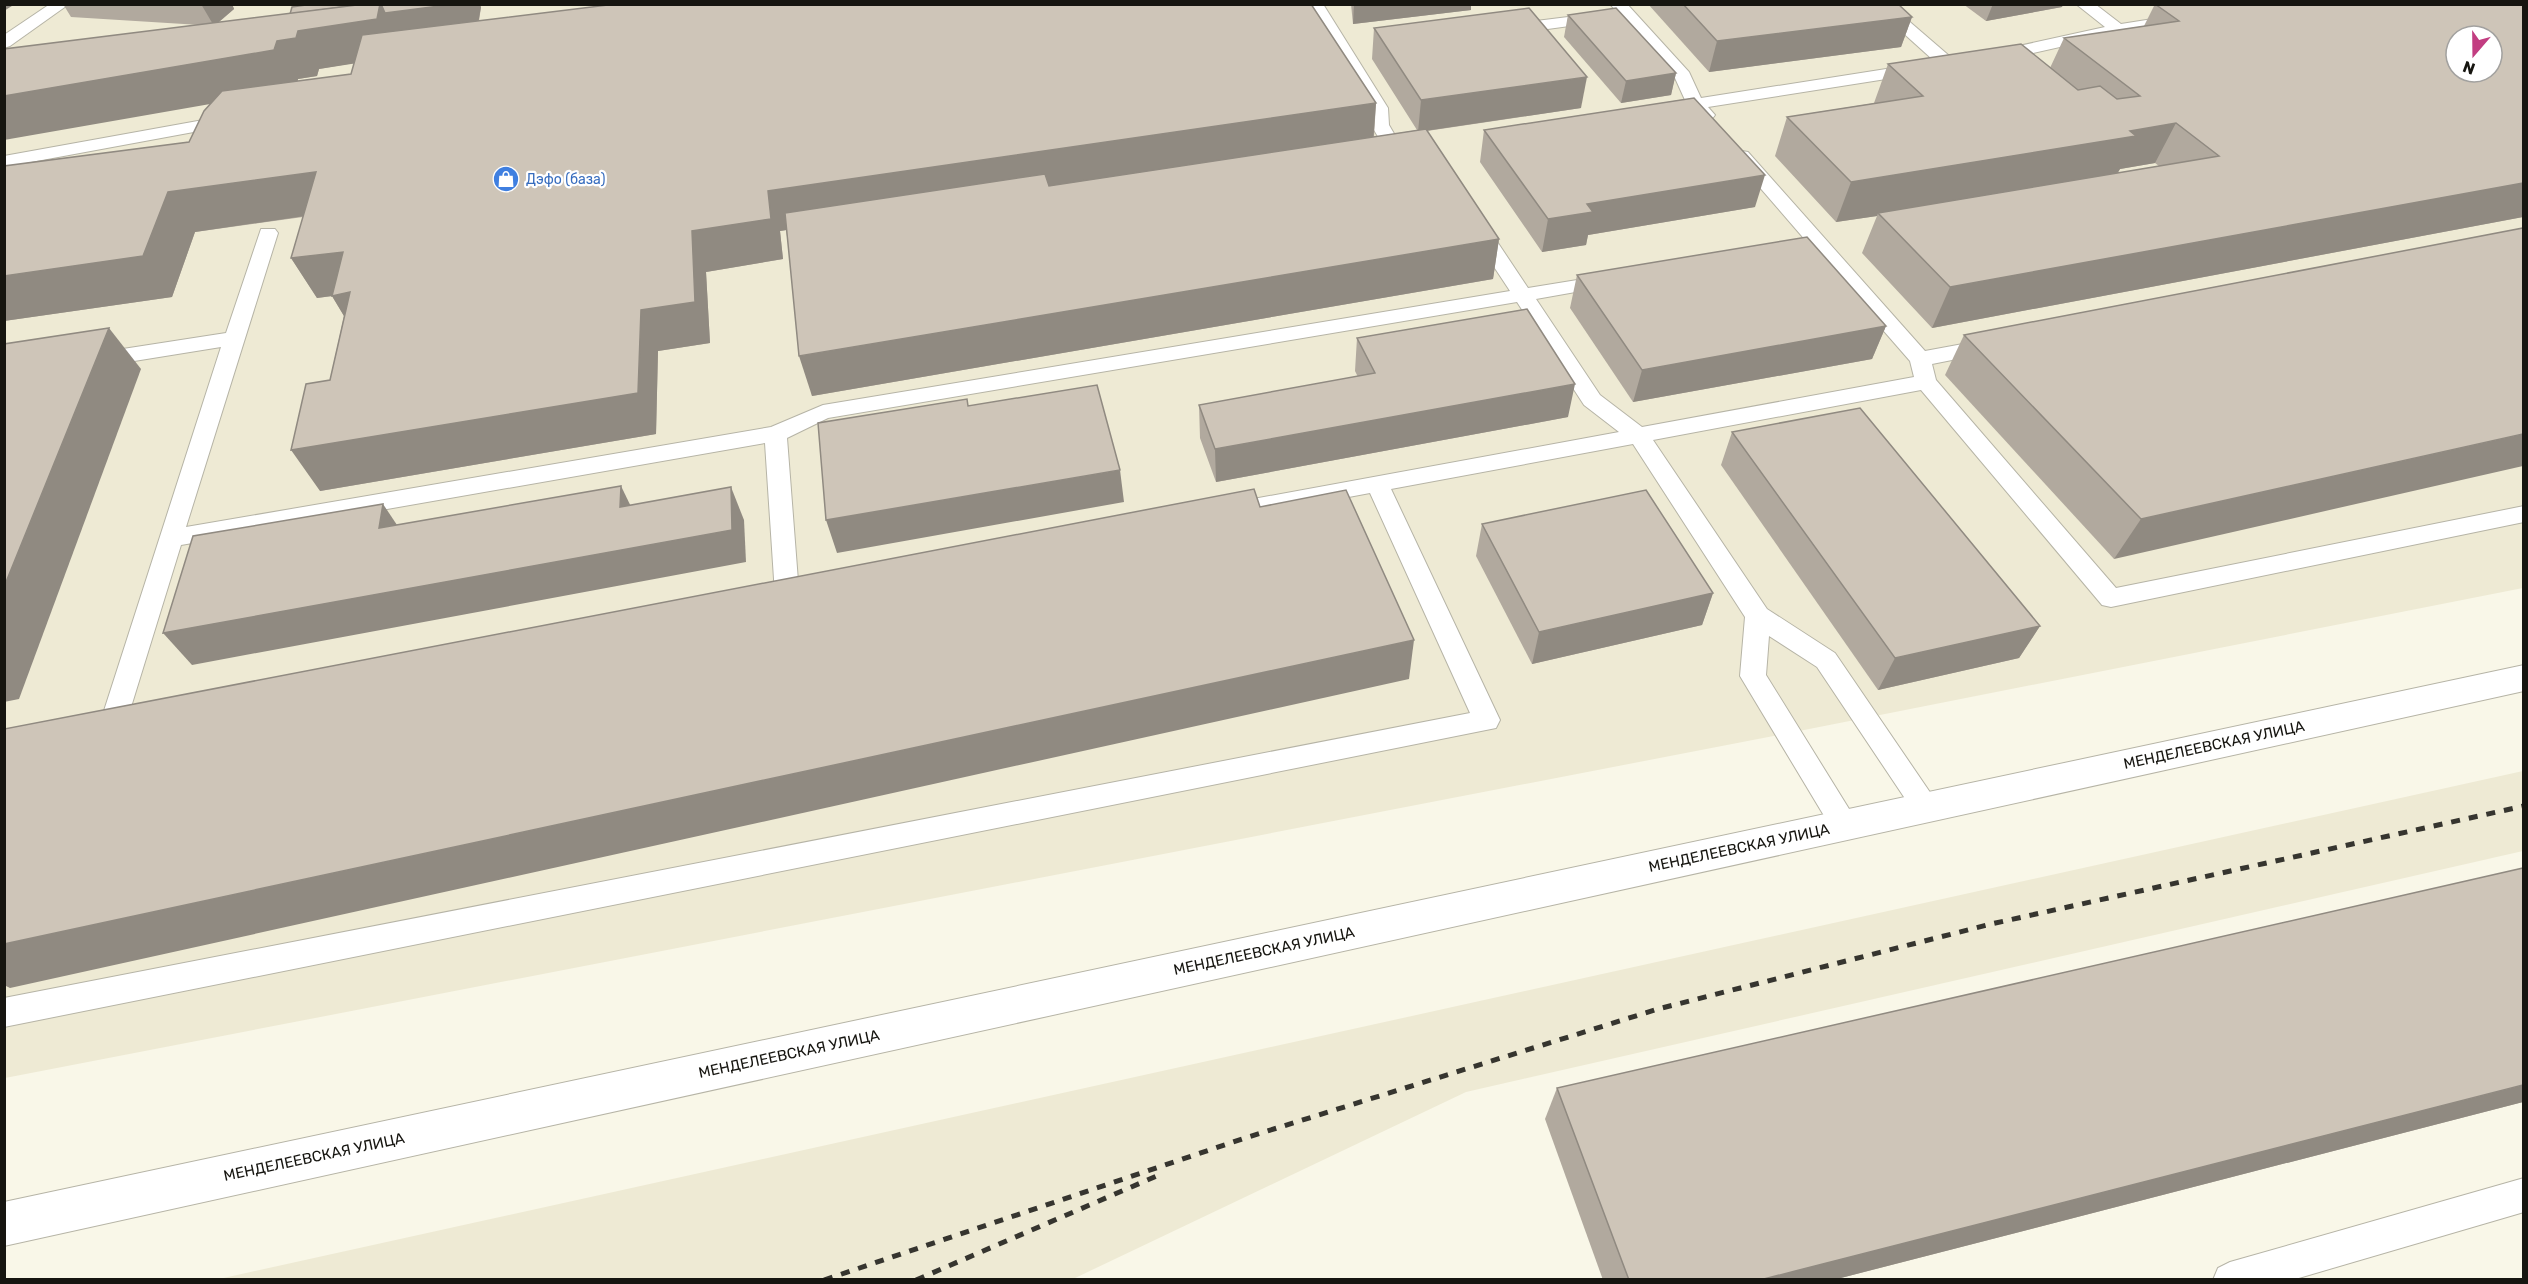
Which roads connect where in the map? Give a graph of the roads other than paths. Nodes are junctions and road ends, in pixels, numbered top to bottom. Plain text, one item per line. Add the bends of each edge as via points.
1 (61, 4) edge
2 (1315, 4) edge
3 (1879, 4) edge
4 (2084, 4) edge
5 (1622, 9) edge
6 (2189, 18) edge
7 (2118, 29) junction
8 (1489, 32) edge
9 (4, 43) edge
10 (1998, 57) junction
11 (1948, 64) junction
12 (2015, 70) edge
13 (1695, 104) junction
14 (1649, 111) edge
15 (244, 118) edge
16 (1359, 155) edge
17 (4, 162) edge
18 (1465, 209) edge
19 (268, 233) dead end
20 (1820, 245) junction
21 (1762, 255) edge
22 (1625, 278) edge
23 (1521, 295) junction
24 (235, 338) junction
25 (2013, 341) edge
26 (74, 364) edge
27 (1923, 370) junction
28 (776, 434) junction
29 (1638, 435) junction
30 (1377, 484) junction
31 (2523, 514) edge
32 (1205, 516) edge
33 (171, 538) junction
34 (764, 598) edge
35 (1758, 616) junction
36 (2523, 678) edge
37 (137, 716) edge
38 (1926, 807) junction
39 (1845, 825) junction
40 (4, 1013) edge
41 (2523, 1195) edge
42 (4, 1224) edge
43 (2230, 1280) edge

1 - 9 lane
2 - 16 lane via 1379,108 1380,125 1394,149
3 - 11 lane
4 - 7 lane
5 - 8 lane
5 - 13 lane via 1683,76
6 - 7 lane
7 - 10 lane
10 - 11 lane
10 - 12 lane
11 - 13 lane
13 - 14 lane
13 - 20 lane
15 - 17 lane
18 - 23 lane
19 - 24 lane
20 - 21 lane
20 - 27 lane
22 - 23 lane
23 - 28 lane via 823,412
23 - 29 lane via 1592,400
24 - 26 lane
24 - 33 lane
25 - 27 lane
27 - 29 lane
27 - 31 lane via 2111,598
28 - 33 lane
28 - 34 lane via 799,592
29 - 30 lane
29 - 35 lane
30 - 32 lane
30 - 40 lane via 1487,720
33 - 37 lane via 103,722
35 - 38 lane via 1826,660
35 - 39 lane via 1753,676
36 - 38 street, МЕНДЕЛЕЕВСКАЯ УЛИЦА
38 - 39 street, МЕНДЕЛЕЕВСКАЯ УЛИЦА
39 - 42 street, МЕНДЕЛЕЕВСКАЯ УЛИЦА
41 - 43 lane

